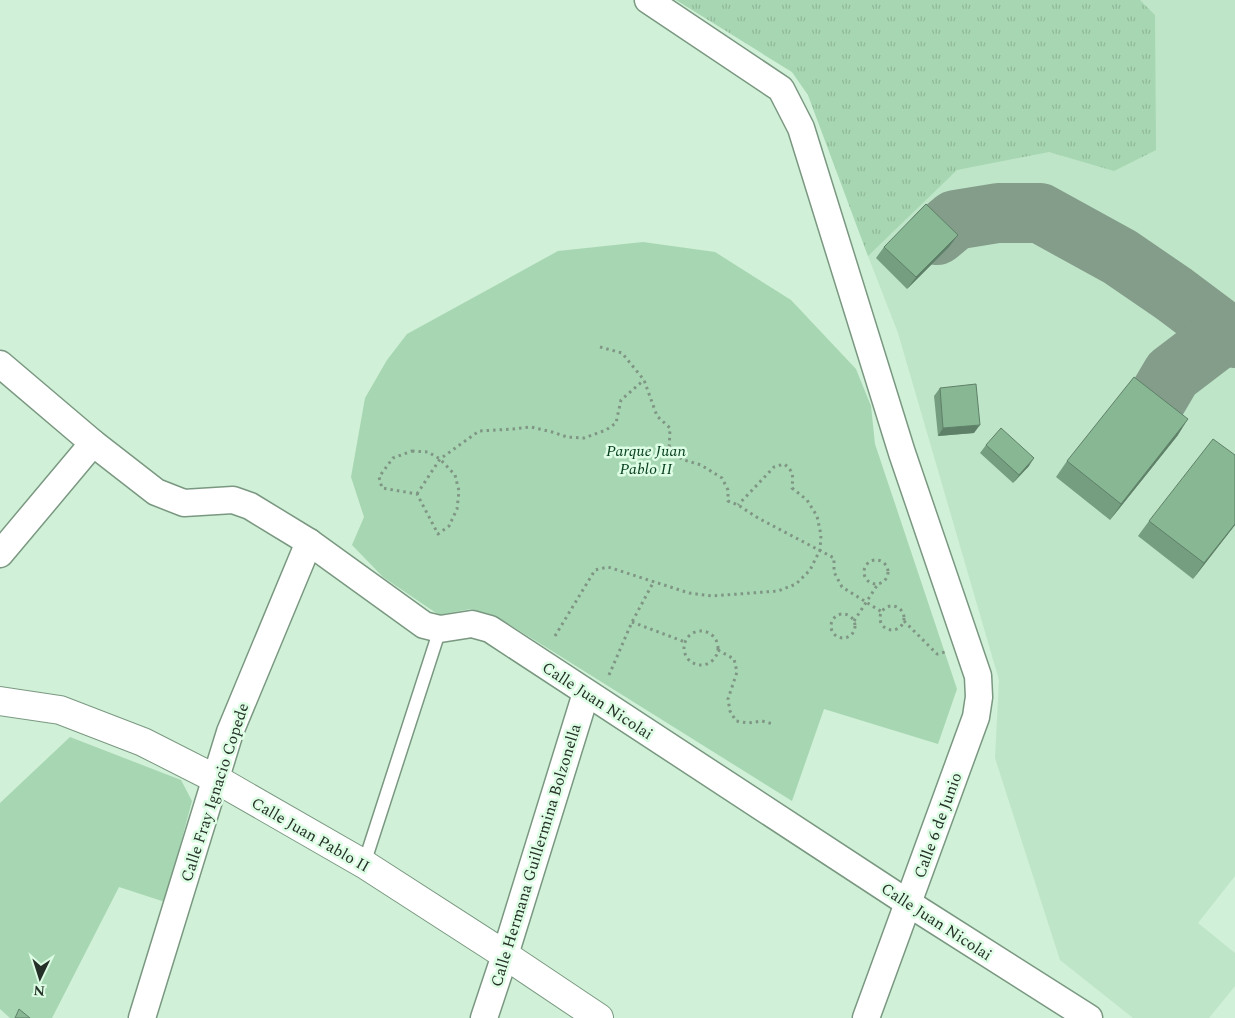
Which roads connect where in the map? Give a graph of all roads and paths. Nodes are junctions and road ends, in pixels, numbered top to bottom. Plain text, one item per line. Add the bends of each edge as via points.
1 (648, 0) edge
2 (600, 347) dead end
3 (0, 364) edge
4 (644, 380) junction
5 (93, 443) junction
6 (440, 459) junction
7 (417, 494) junction
8 (738, 505) junction
9 (309, 542) junction
10 (820, 550) junction
11 (0, 554) edge
12 (654, 581) junction
13 (878, 584) junction
14 (866, 602) junction
15 (882, 612) junction
16 (854, 621) junction
17 (904, 621) junction
18 (632, 622) junction
19 (440, 629) junction
20 (555, 636) dead end
21 (686, 642) junction
22 (718, 650) junction
23 (937, 654) dead end
24 (609, 675) dead end
25 (586, 693) junction
26 (0, 701) edge
27 (773, 724) dead end
28 (216, 779) junction
29 (364, 864) junction
30 (908, 903) junction
31 (505, 955) junction
32 (142, 1018) edge
33 (484, 1018) edge
34 (599, 1018) edge
35 (866, 1018) edge
36 (1089, 1018) edge

1 - 30 street, Calle 6 de Junio via 781,89 801,128 902,453 978,676 976,717
2 - 4 path via 622,353
3 - 5 street
4 - 6 path via 621,400 616,423 606,430 584,438 531,427 479,430
4 - 8 path via 657,416 670,428 669,452 722,478 728,490 728,500
5 - 9 street via 156,492 184,503 233,500 250,506
5 - 11 street
6 - 7 path
6 - 7 path via 428,452 412,451 393,458 379,477 382,488
6 - 7 path via 455,475 458,491 456,509 449,526 438,534
8 - 10 path
8 - 10 path via 774,468 784,464 790,468 792,488 807,500 817,516
9 - 19 street via 424,625
9 - 28 street, Calle Fray Ignacio Copede via 230,732
10 - 12 path via 810,570 796,584 778,591 712,596 689,594
10 - 14 path via 834,558 834,572 842,587
12 - 18 path
12 - 20 path via 608,567 595,570
13 - 13 path via 886,579 889,570 883,562 873,560 866,565 864,574 869,582
13 - 14 path
14 - 15 path
14 - 16 path
15 - 17 path via 889,606 899,608
15 - 17 path via 880,621 890,630 899,629
16 - 16 path via 846,614 836,616 831,623 832,632 838,638 848,638 854,631
17 - 23 path
18 - 21 path
18 - 24 path
19 - 25 street, Calle Juan Nicolai via 472,624 490,629
19 - 29 lane
21 - 22 path via 689,636 701,631 713,637
21 - 22 path via 684,648 688,659 698,664 711,662
22 - 27 path via 734,659 737,672 728,698 736,721 762,720
25 - 30 street, Calle Juan Nicolai
25 - 31 street, Calle Hermana Guillermina Bolzonella
26 - 28 street, Calle Juan Pablo II via 60,710 144,742
28 - 29 street, Calle Juan Pablo II
28 - 32 street, Calle Fray Ignacio Copede
29 - 31 street, Calle Juan Pablo II
30 - 35 street, Calle 6 de Junio
30 - 36 street, Calle Juan Nicolai
31 - 33 street, Calle Hermana Guillermina Bolzonella
31 - 34 street, Calle Juan Pablo II

